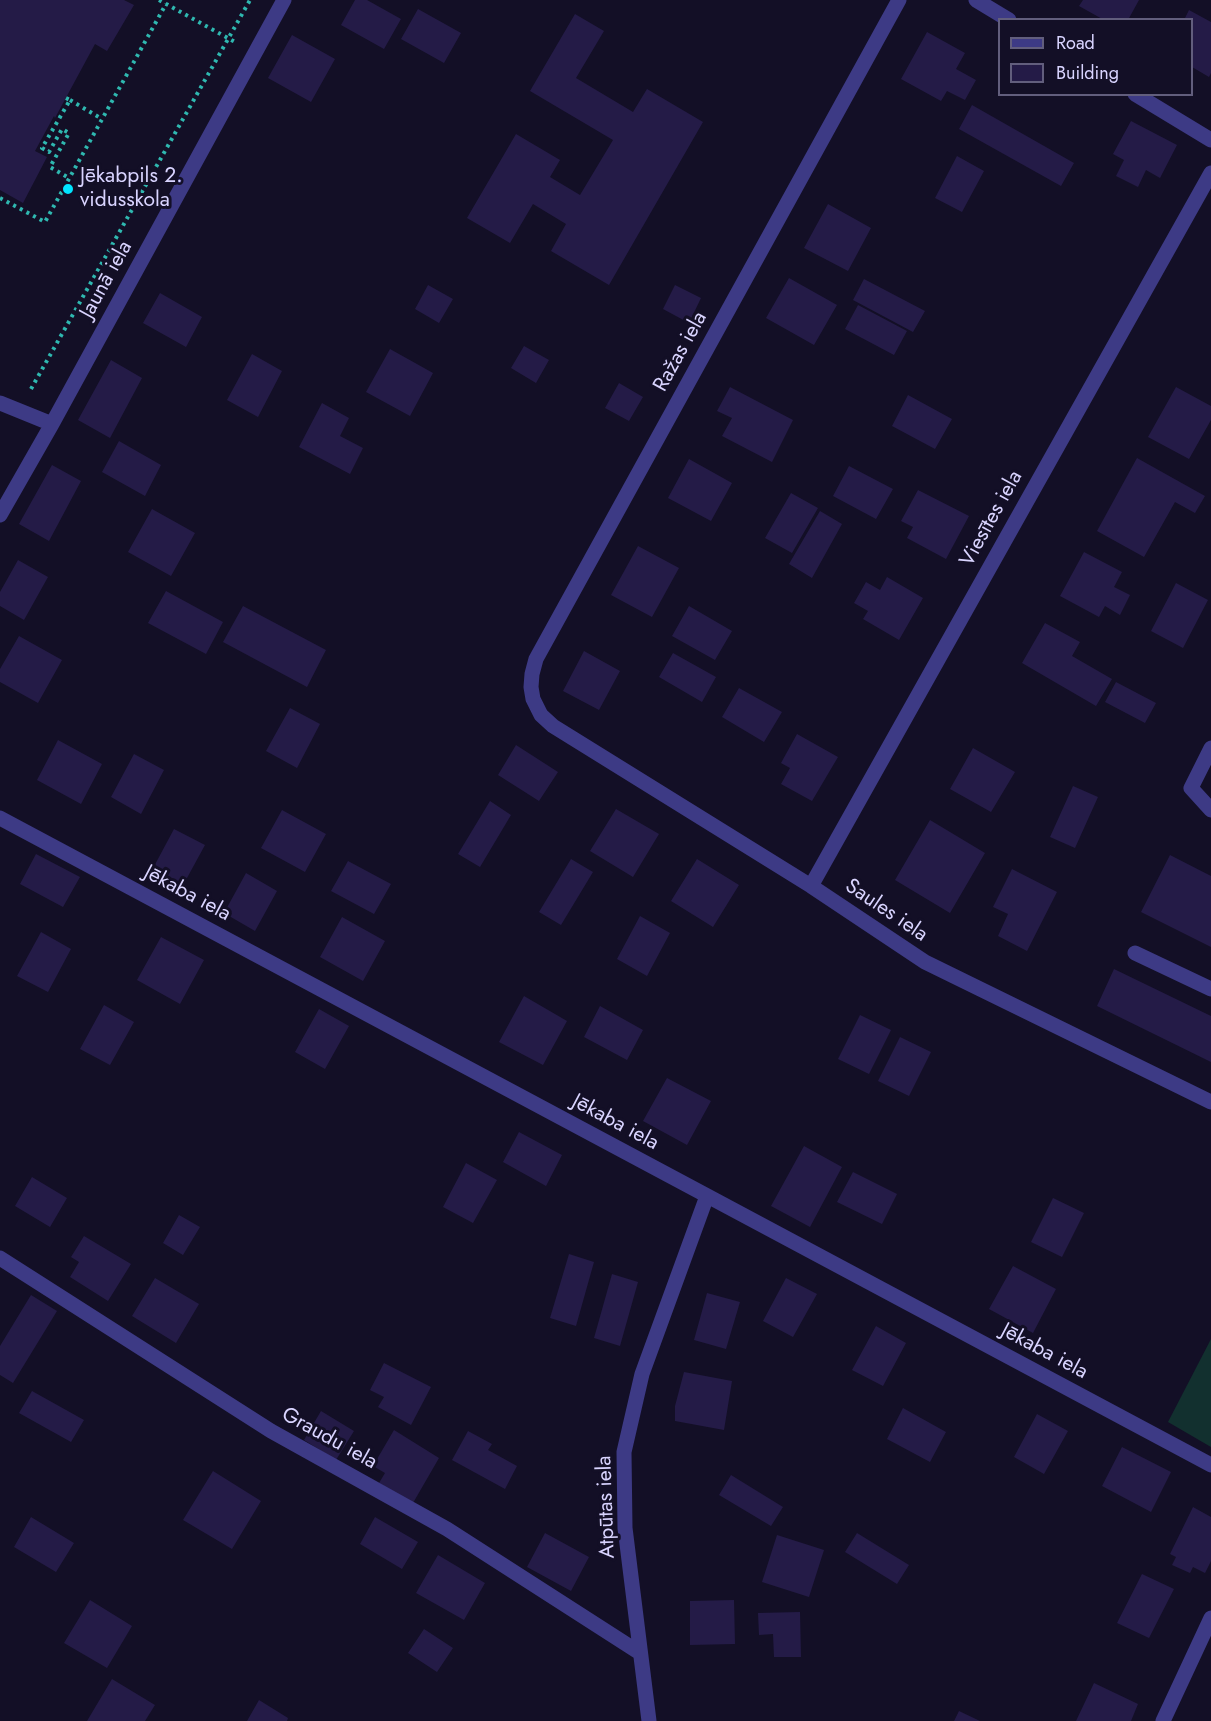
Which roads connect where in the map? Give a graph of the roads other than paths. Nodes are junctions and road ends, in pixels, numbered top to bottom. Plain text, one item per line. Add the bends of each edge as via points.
1 (284, 0) edge
2 (899, 0) edge
3 (976, 0) edge
4 (1006, 18) edge
5 (1138, 96) edge
6 (1211, 140) edge
7 (1211, 173) edge
8 (0, 403) edge
9 (52, 424) junction
10 (0, 515) edge
11 (553, 726) joint
12 (1211, 748) edge
13 (1211, 810) edge
14 (0, 818) edge
15 (811, 886) junction
16 (1136, 953) dead end
17 (1211, 989) edge
18 (1211, 1102) edge
19 (707, 1196) junction
20 (0, 1258) edge
21 (1211, 1465) edge
22 (1211, 1618) edge
23 (640, 1653) junction
24 (649, 1721) edge
25 (1163, 1721) edge

1 - 9 street, Jaunā iela
2 - 11 street, Ražas iela via 536,659 533,699 541,715
3 - 4 street
5 - 6 street
7 - 15 street, Viesītes iela
8 - 9 street
9 - 10 street, Jaunā iela
11 - 15 street, Saules iela
12 - 13 street via 1191,788
14 - 19 street, Jēkaba iela
15 - 18 street, Saules iela via 925,962
16 - 17 street
19 - 21 street, Jēkaba iela
19 - 23 street, Atpūtas iela via 642,1374 624,1452 625,1528
20 - 23 street, Graudu iela via 272,1431 447,1529
22 - 25 street
23 - 24 street, Atpūtas iela

